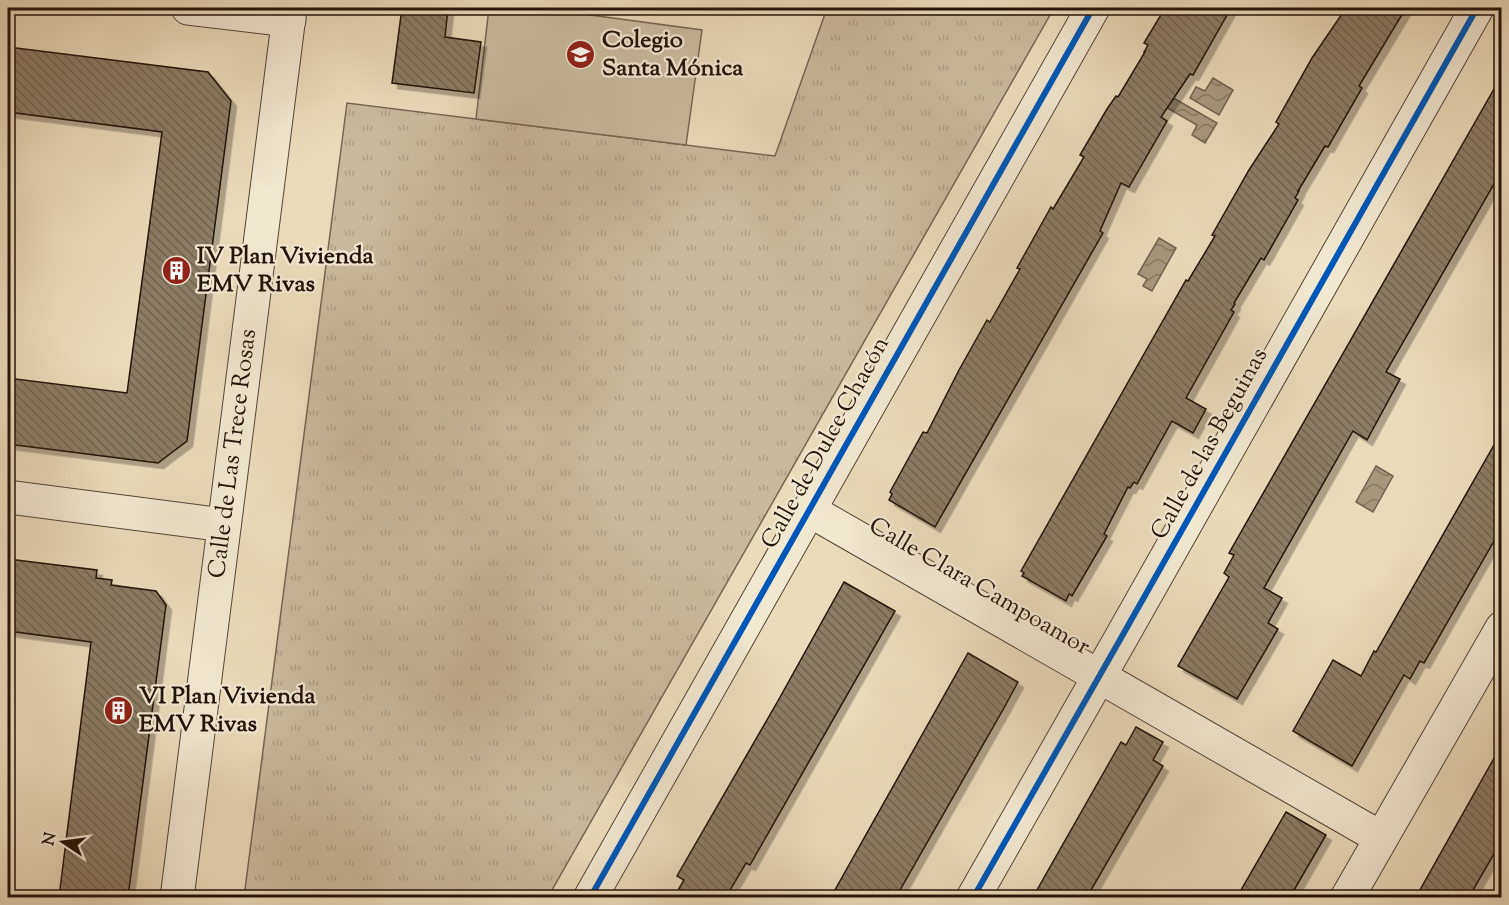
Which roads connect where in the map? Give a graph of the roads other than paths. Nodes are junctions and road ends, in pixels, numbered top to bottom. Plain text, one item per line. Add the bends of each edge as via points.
1 (188, 8) edge
2 (1093, 8) edge
3 (1477, 8) edge
4 (290, 14) edge
5 (8, 497) edge
6 (809, 510) junction
7 (224, 525) junction
8 (1502, 628) edge
9 (1099, 676) junction
10 (1381, 838) junction
11 (177, 897) edge
12 (590, 897) edge
13 (973, 897) edge
14 (1347, 897) edge

1 - 4 street
2 - 6 street, Calle de Dulce Chacón
3 - 9 street, Calle de las Beguinas
4 - 7 street, Calle de Las Trece Rosas
5 - 7 street
6 - 9 street, Calle Clara Campoamor
6 - 12 street, Calle de Dulce Chacón
7 - 11 street, Calle de Las Trece Rosas
8 - 10 street
9 - 10 street, Calle Clara Campoamor
9 - 13 street, Calle de las Beguinas
10 - 14 street

